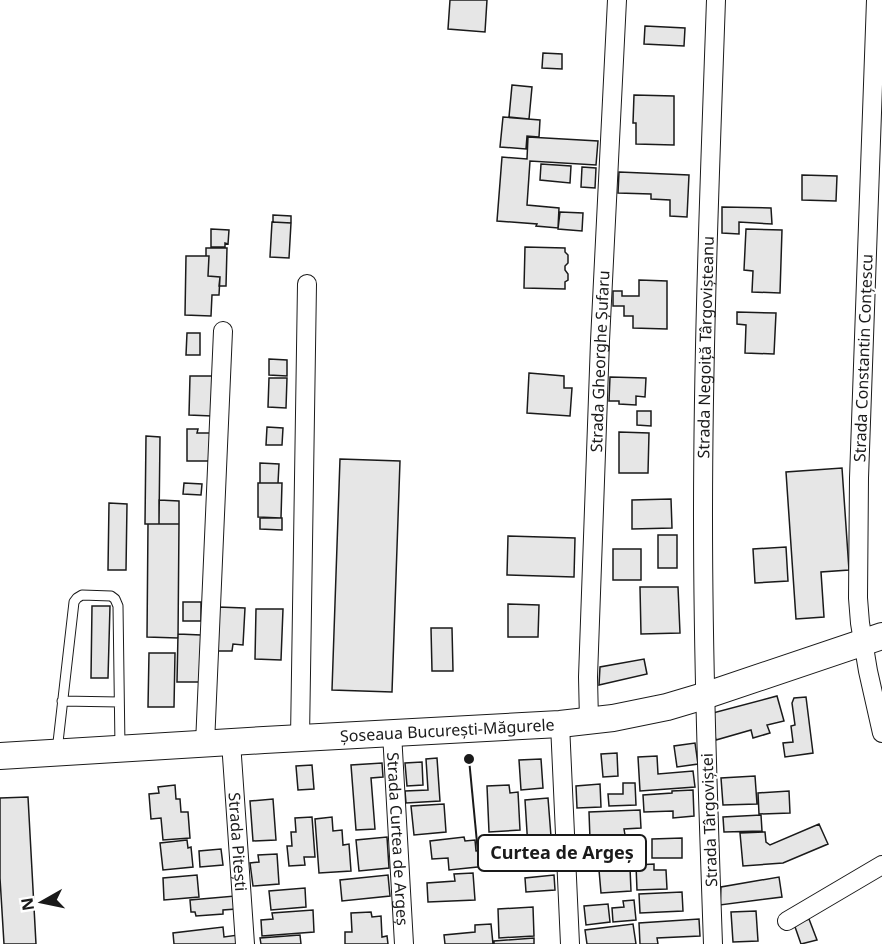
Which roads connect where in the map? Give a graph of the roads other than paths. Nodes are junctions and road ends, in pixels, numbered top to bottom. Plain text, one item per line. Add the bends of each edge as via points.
1 (616, 0) edge
2 (716, 0) edge
3 (876, 0) edge
4 (307, 284) dead end
5 (223, 331) dead end
6 (873, 640) edge
7 (704, 696) junction
8 (62, 701) junction
9 (119, 702) junction
10 (589, 722) junction
11 (560, 724) junction
12 (392, 733) junction
13 (882, 733) edge
14 (300, 738) junction
15 (231, 742) junction
16 (205, 744) junction
17 (120, 749) junction
18 (56, 753) junction
19 (0, 756) edge
20 (882, 865) edge
21 (786, 921) dead end
22 (245, 944) edge
23 (404, 944) edge
24 (570, 944) edge
25 (713, 944) edge

1 - 10 street, Strada Gheorghe Șufaru via 600,341
2 - 7 street, Strada Negoiță Târgovișteanu via 704,417
3 - 6 street, Strada Constantin Conțescu via 858,598
4 - 14 street
5 - 16 street
6 - 7 main road, Șoseaua București-Măgurele
6 - 13 street, Strada Constantin Conțescu
7 - 10 main road, Șoseaua București-Măgurele
7 - 25 street, Strada Târgoviștei
8 - 9 lane
8 - 9 lane via 74,602 82,595 115,599
8 - 18 lane
9 - 17 lane
10 - 11 main road, Șoseaua București-Măgurele
11 - 12 main road, Șoseaua București-Măgurele
11 - 24 street
12 - 14 main road, Șoseaua București-Măgurele
12 - 23 street, Strada Curtea de Argeș
14 - 15 main road, Șoseaua București-Măgurele
15 - 16 main road, Șoseaua București-Măgurele
15 - 22 street, Strada Pitești
16 - 17 main road, Șoseaua București-Măgurele
17 - 18 main road, Șoseaua București-Măgurele
18 - 19 main road, Șoseaua București-Măgurele
20 - 21 street

